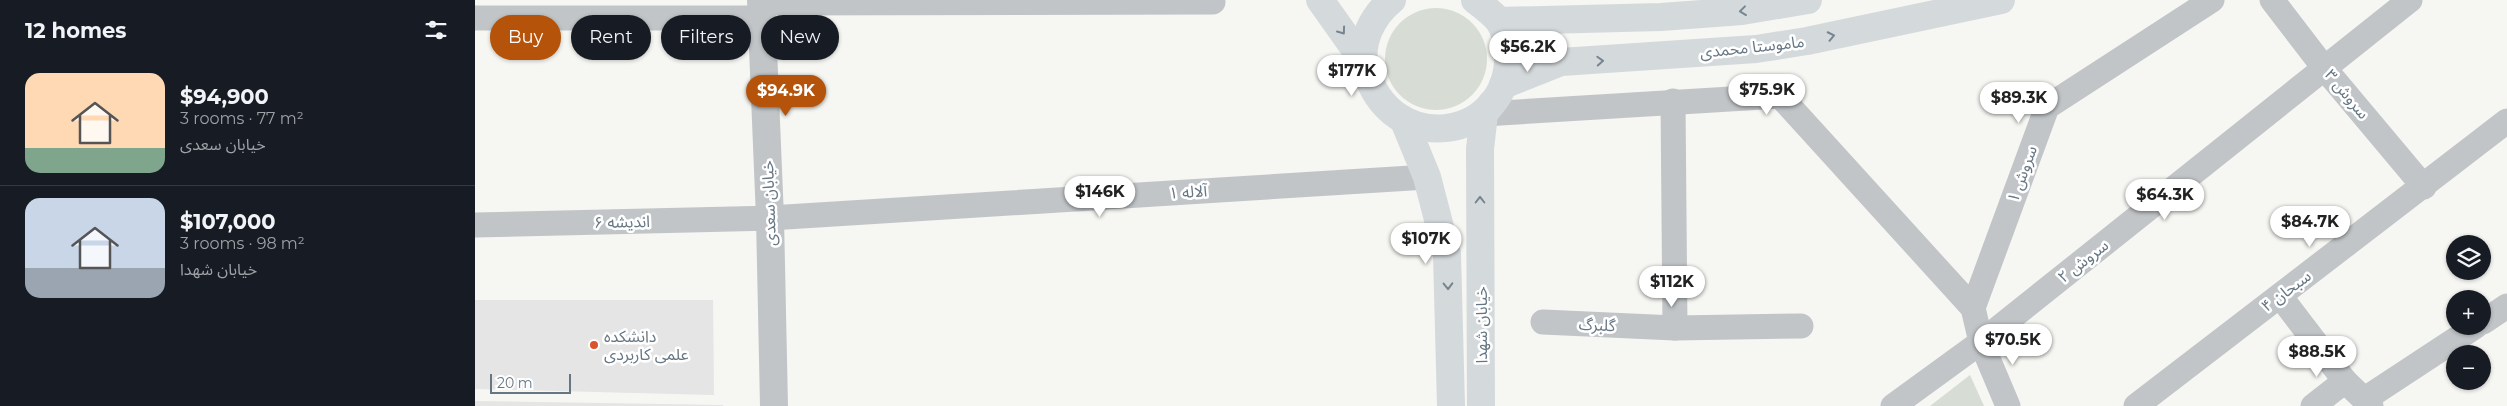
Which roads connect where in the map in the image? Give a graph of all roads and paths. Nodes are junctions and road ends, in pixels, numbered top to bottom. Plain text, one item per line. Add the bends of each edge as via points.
1 (1320, 0) edge
2 (1475, 0) edge
3 (1808, 0) edge
4 (2001, 0) edge
5 (2212, 0) edge
6 (2272, 0) edge
7 (2410, 0) edge
8 (1213, 2) dead end
9 (1384, 2) edge
10 (761, 7) edge
11 (475, 18) edge
12 (1499, 21) junction
13 (1364, 62) junction
14 (2325, 69) junction
15 (1494, 99) junction
16 (1673, 101) junction
17 (1404, 121) junction
18 (2507, 121) edge
19 (1427, 178) junction
20 (2424, 187) junction
21 (770, 218) junction
22 (475, 226) edge
23 (2280, 296) junction
24 (2507, 306) edge
25 (1973, 308) junction
26 (2491, 317) edge
27 (1543, 322) dead end
28 (1801, 326) dead end
29 (1675, 328) junction
30 (2463, 335) edge
31 (1981, 342) junction
32 (2345, 381) junction
33 (2368, 403) edge
34 (774, 406) edge
35 (1451, 406) edge
36 (1481, 406) edge
37 (1893, 406) edge
38 (2008, 406) edge
39 (2136, 406) edge
40 (2313, 406) edge

1 -> 13 main road
2 - 12 main road
3 -> 12 main road via 1743,12
15 -> 4 main road, ماموستا محمدی via 1561,62 1756,49
5 - 25 street, سروش ۱ via 2047,107
6 - 14 street, سروش ۳
7 - 14 street, سروش ۲
8 - 10 street
9 - 13 main road via 1365,42
10 - 11 street
10 - 21 street, خیابان سعدی
12 - 15 main road, خیابان شهدا via 1507,42 1508,64
13 - 17 main road via 1370,86 1384,106
14 - 20 street, سروش ۳
14 - 31 street, سروش ۲
15 - 16 street
15 - 17 main road via 1485,111 1455,127 1420,127
36 -> 15 main road, خیابان شهدا via 1480,150
16 - 25 street via 1780,96
16 - 29 street
17 - 19 main road, خیابان شهدا
18 - 20 street, سبحان ۴
19 - 21 street, آلاله ۱
19 -> 35 main road, خیابان شهدا via 1447,254
20 - 23 street, سبحان ۴
21 - 22 street, اندیشه ۶
21 - 34 street, خیابان سعدی
23 - 32 street
23 - 39 street, سبحان ۴
24 - 26 street
25 - 31 street
27 - 29 street, گلبرگ
28 - 29 street, گلبرگ
30 - 33 street
31 - 37 street, سروش ۲
31 - 38 street
32 - 33 street
32 - 40 street

